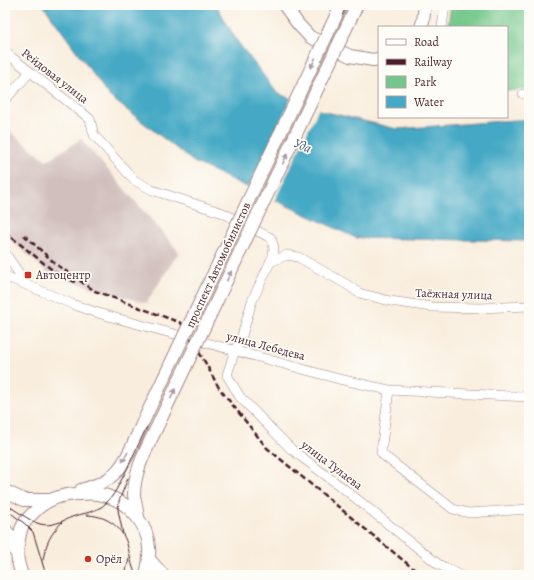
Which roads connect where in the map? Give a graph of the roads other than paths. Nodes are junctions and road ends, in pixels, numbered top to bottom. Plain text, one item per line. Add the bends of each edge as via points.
1 (284, 5) edge
2 (357, 5) edge
3 (425, 5) edge
4 (445, 5) edge
5 (338, 10) edge
6 (421, 26) edge
7 (442, 26) edge
8 (5, 52) edge
9 (378, 59) edge
10 (30, 72) junction
11 (5, 100) edge
12 (271, 238) joint
13 (5, 254) edge
14 (270, 262) junction
15 (5, 276) edge
16 (28, 285) junction
17 (529, 306) edge
18 (235, 350) junction
19 (389, 390) junction
20 (529, 398) edge
21 (5, 491) edge
22 (65, 494) junction
23 (50, 500) junction
24 (529, 509) edge
25 (138, 517) junction
26 (5, 528) edge
27 (16, 554) junction
28 (149, 559) junction
29 (22, 575) edge
30 (146, 575) edge
31 (163, 575) edge
32 (459, 575) edge

1 - 9 main road via 310,37 350,56
25 -> 2 main road, проспект Автомобилистов, bridge via 134,496 135,483 143,457
3 - 6 main road
4 - 7 street
5 -> 22 main road, проспект Автомобилистов, bridge via 124,460 109,478 94,486
8 - 10 street, Рейдовая улица
10 - 11 street
10 - 12 street, Рейдовая улица via 90,119 94,135 134,180 152,190 223,214
12 - 14 street, улица Тулаева via 274,248
13 - 16 street
14 - 17 street, Таёжная улица via 287,255 298,257 359,293 390,301 432,307
14 - 18 street, улица Тулаева via 252,301 243,334
15 - 16 street, улица Лебедева
16 - 18 street, улица Лебедева via 101,314
18 - 19 street, улица Лебедева
18 - 32 street, улица Тулаева via 227,375 240,397 291,449 438,564
19 - 20 street, улица Лебедева
19 - 24 street via 381,452 383,456 453,509 469,513
21 - 23 main road via 24,500
22 - 23 main road
22 - 25 main road via 95,493 107,496 128,507
23 - 27 main road via 38,507 24,523
25 - 28 main road via 145,530
26 - 27 main road
27 - 29 main road
28 - 30 main road
28 - 31 main road

